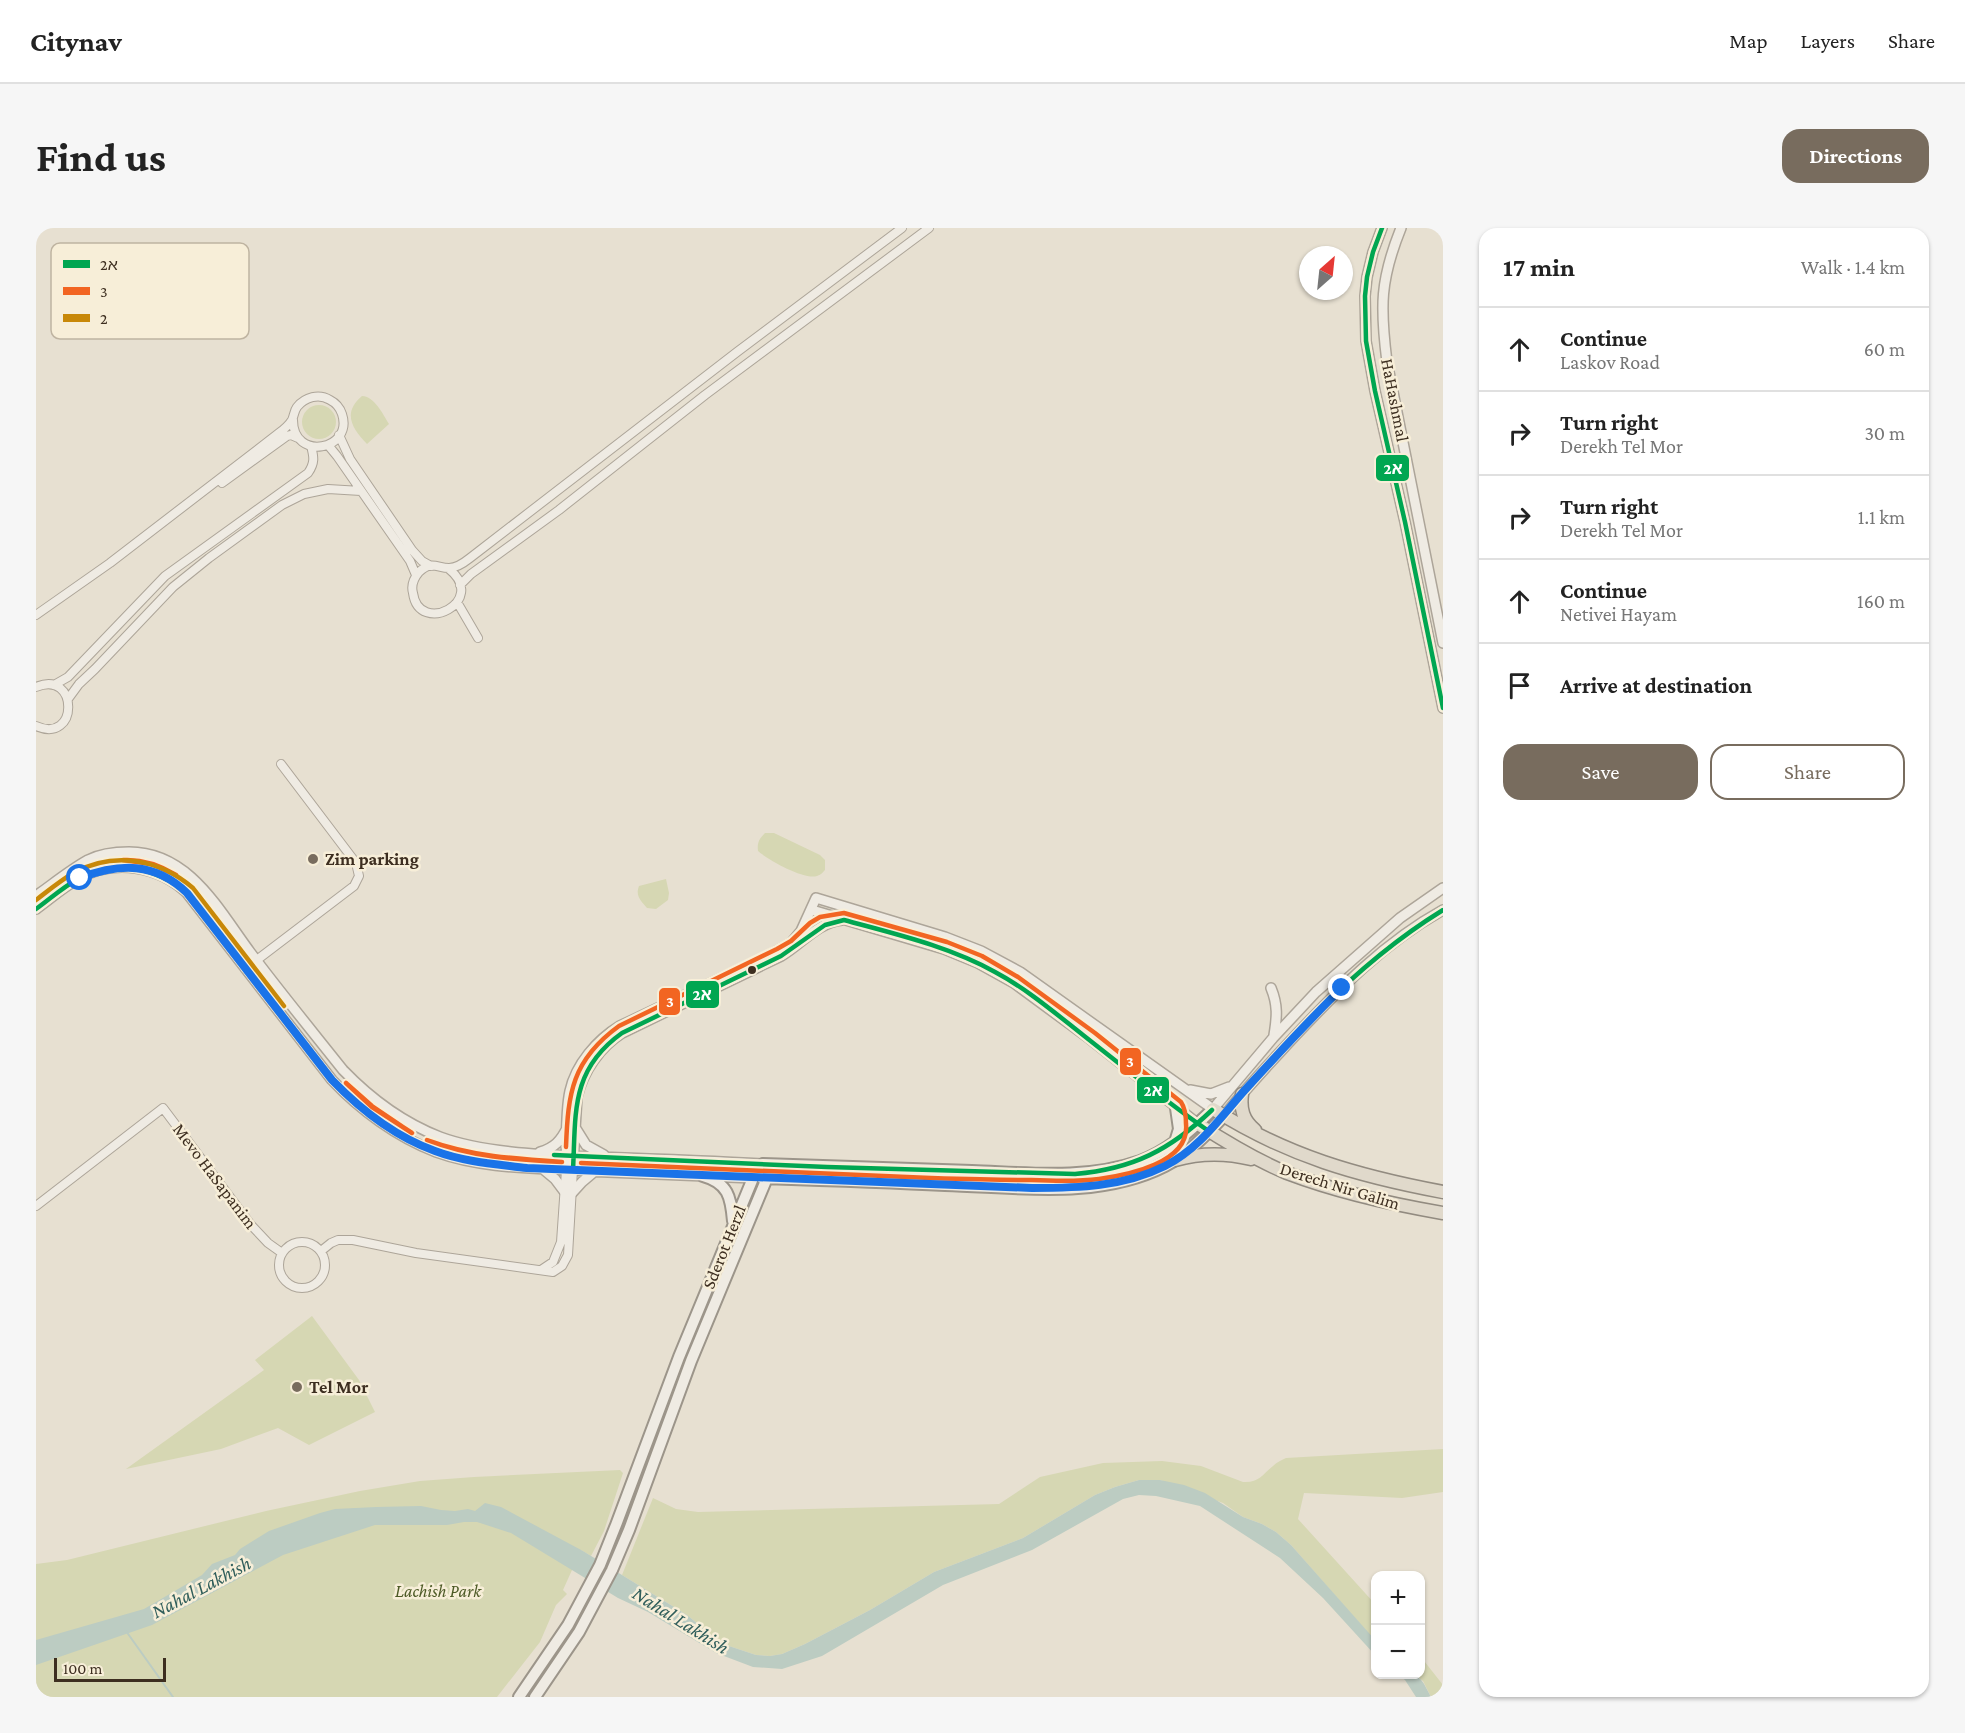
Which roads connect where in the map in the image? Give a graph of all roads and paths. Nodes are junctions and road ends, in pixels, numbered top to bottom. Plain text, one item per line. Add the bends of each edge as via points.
1 (902, 228) edge
2 (929, 228) edge
3 (1382, 228) edge
4 (1401, 228) edge
5 (293, 420) junction
6 (339, 435) junction
7 (298, 438) junction
8 (328, 445) junction
9 (311, 446) junction
10 (361, 491) junction
11 (431, 566) junction
12 (448, 569) junction
13 (416, 576) junction
14 (460, 585) junction
15 (457, 602) junction
16 (36, 615) edge
17 (36, 622) edge
18 (478, 638) dead end
19 (1443, 643) edge
20 (54, 685) junction
21 (36, 687) edge
22 (68, 699) junction
23 (1443, 708) edge
24 (36, 726) edge
25 (281, 764) dead end
26 (1442, 888) edge
27 (36, 897) edge
28 (36, 909) edge
29 (1443, 910) edge
30 (816, 911) junction
31 (844, 920) junction
32 (807, 937) junction
33 (256, 960) junction
34 (245, 969) junction
35 (1271, 988) dead end
36 (1273, 1038) junction
37 (1238, 1080) junction
38 (1185, 1089) junction
39 (1242, 1094) junction
40 (1176, 1108) junction
41 (1213, 1108) junction
42 (1224, 1116) junction
43 (1198, 1124) junction
44 (571, 1127) junction
45 (1210, 1132) junction
46 (1263, 1136) junction
47 (1175, 1143) junction
48 (537, 1153) junction
49 (570, 1155) junction
50 (609, 1157) junction
51 (1175, 1160) junction
52 (1261, 1161) junction
53 (763, 1164) junction
54 (543, 1169) junction
55 (569, 1170) junction
56 (595, 1171) junction
57 (703, 1176) junction
58 (753, 1178) junction
59 (767, 1178) junction
60 (568, 1192) junction
61 (1443, 1192) edge
62 (36, 1206) edge
63 (1443, 1214) edge
64 (733, 1225) junction
65 (321, 1251) junction
66 (282, 1253) junction
67 (520, 1695) edge
68 (536, 1697) edge

1 - 12 street via 470,558
2 - 14 street
3 - 23 street, HaHashmal via 1367,277 1366,341
4 - 19 street, HaHashmal via 1384,278 1383,333
5 - 6 street via 296,408 306,399 326,398 341,412 343,426
5 - 7 street
5 - 16 street
6 - 8 street
6 - 11 street via 350,459 412,550
7 - 9 street
7 - 17 street via 287,436
8 - 9 street
8 - 10 street
9 - 20 street via 314,458 308,473 165,576 68,677
10 - 13 street via 410,561
10 - 22 street via 328,489 304,494 282,505 173,587
11 - 12 street
11 - 13 street
12 - 14 street
13 - 15 street via 413,598 421,608 441,614
14 - 15 street
15 - 18 street
20 - 21 street
20 - 22 street
22 - 24 street via 69,710 63,723 50,729
25 - 33 street via 356,863 359,876 354,886
26 - 36 street via 1316,992
27 - 33 street via 98,856 147,854 172,863 198,883
28 - 34 street via 80,878 111,869 144,868 165,876 187,893
29 - 39 street via 1372,960 1313,1016
30 - 31 street
30 - 32 street
30 - 38 street via 820,900 981,951 1020,972
30 - 44 street via 791,943 602,1038 574,1078 570,1090
31 - 32 street via 824,924
31 - 40 street via 944,950 1014,983
32 - 44 street via 781,956 616,1037 583,1078
33 - 34 street
33 - 48 street via 343,1070 387,1107 424,1130 454,1141
34 - 54 street via 332,1080 378,1120 435,1152 478,1162
35 - 36 street via 1277,1012
36 - 37 street
37 - 38 street via 1212,1094
37 - 41 street
38 - 41 street
39 - 42 street
39 - 46 highway via 1242,1112 1247,1123
40 - 43 street
40 - 47 main road via 1179,1130
41 - 42 highway
41 - 43 main road
42 - 45 main road
42 - 46 highway
43 - 45 highway, Derech Nir Galim
43 - 47 main road
44 - 48 street via 554,1146
44 - 49 street
44 - 50 street via 586,1145
45 - 51 main road
45 - 52 highway, Derech Nir Galim
46 - 61 highway via 1332,1166
47 - 53 main road via 1156,1155 1095,1173
48 - 49 street
49 - 50 street
49 - 55 street
50 - 53 street
51 - 52 highway via 1215,1154
51 - 59 main road via 1125,1181 1083,1188
52 - 63 highway, Derech Nir Galim via 1345,1191
53 - 58 main road, Sderot Herzl
53 - 59 main road
54 - 55 street
54 - 60 street
55 - 56 street
55 - 60 street
56 - 57 street
56 - 60 street
57 - 58 street
57 - 64 main road via 724,1187
58 - 59 main road
58 - 64 main road, Sderot Herzl
59 - 68 main road, Sderot Herzl via 691,1361 612,1570 579,1632
60 - 65 street via 558,1252 553,1262 539,1271 353,1240 338,1240
62 - 66 street, Mevo HaSapanim via 164,1108 252,1225
64 - 67 main road, Sderot Herzl via 600,1565 568,1625
65 - 66 street via 301,1242
65 - 66 street via 324,1273 316,1284 304,1288 292,1287 283,1279 279,1266

